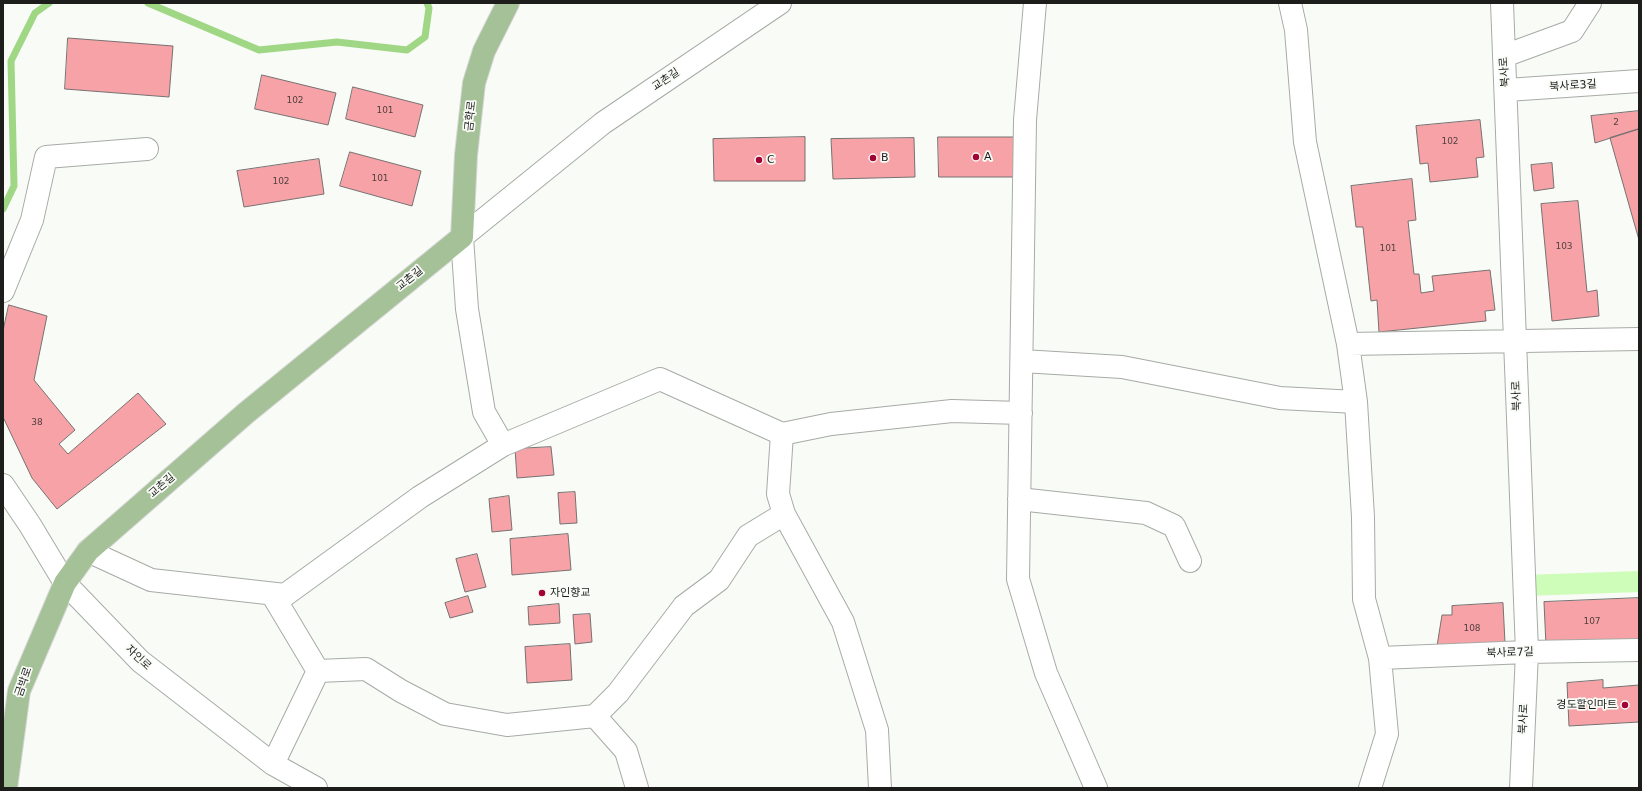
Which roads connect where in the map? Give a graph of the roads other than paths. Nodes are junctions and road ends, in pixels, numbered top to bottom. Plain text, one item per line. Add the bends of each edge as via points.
1 (508, 3) edge
2 (780, 3) edge
3 (1036, 3) edge
4 (1290, 3) edge
5 (1502, 3) edge
6 (1590, 3) edge
7 (1504, 56) junction
8 (1639, 81) edge
9 (1507, 90) junction
10 (147, 150) dead end
11 (462, 237) junction
12 (3, 291) edge
13 (1639, 339) edge
14 (1515, 341) junction
15 (1348, 344) junction
16 (1022, 361) junction
17 (1356, 402) junction
18 (1021, 413) junction
19 (782, 434) junction
20 (503, 445) junction
21 (3, 485) edge
22 (1020, 499) junction
23 (784, 514) junction
24 (88, 551) junction
25 (1190, 561) dead end
26 (65, 583) junction
27 (272, 594) junction
28 (1639, 650) edge
29 (1527, 652) junction
30 (1380, 658) junction
31 (318, 671) junction
32 (596, 716) junction
33 (273, 764) junction
34 (6, 788) edge
35 (316, 788) edge
36 (637, 788) edge
37 (880, 788) edge
38 (1096, 788) edge
39 (1370, 788) edge
40 (1521, 788) edge

1 - 11 main road, 금학로 via 484,51 474,83 466,155
2 - 11 street, 교촌길 via 603,123
3 - 16 street via 1025,120
4 - 15 street via 1296,30 1305,142
5 - 7 street, 북사로
6 - 7 street via 1572,30
7 - 9 street, 북사로
8 - 9 street, 북사로3길
9 - 14 street, 북사로
10 - 12 street via 46,157 32,220
11 - 20 street via 467,309 484,412
11 - 24 main road, 교촌길 via 246,413
13 - 14 street
14 - 15 street
14 - 29 street, 북사로
15 - 17 street
16 - 17 street via 1122,367 1280,398
16 - 18 street
17 - 30 street via 1363,517 1364,599
18 - 19 street via 952,411 830,424
18 - 22 street
19 - 20 street via 660,378
19 - 23 street via 778,494
20 - 27 street via 420,497 285,595
21 - 26 street, 자인로
22 - 25 street via 1146,514 1174,526
22 - 38 street via 1018,579 1046,673
23 - 32 street via 748,536 719,580 684,606 618,693
23 - 37 street via 843,622 877,730
24 - 26 main road, 교촌길
24 - 27 street via 151,580
26 - 33 street, 자인로 via 140,661
26 - 34 main road, 금박로 via 19,691
27 - 31 street
28 - 29 street, 북사로7길
29 - 30 street, 북사로7길
29 - 40 street, 북사로
30 - 39 street via 1386,734
31 - 32 street via 366,669 445,714 507,725
31 - 33 street
32 - 36 street via 626,751
33 - 35 street, 자인로

